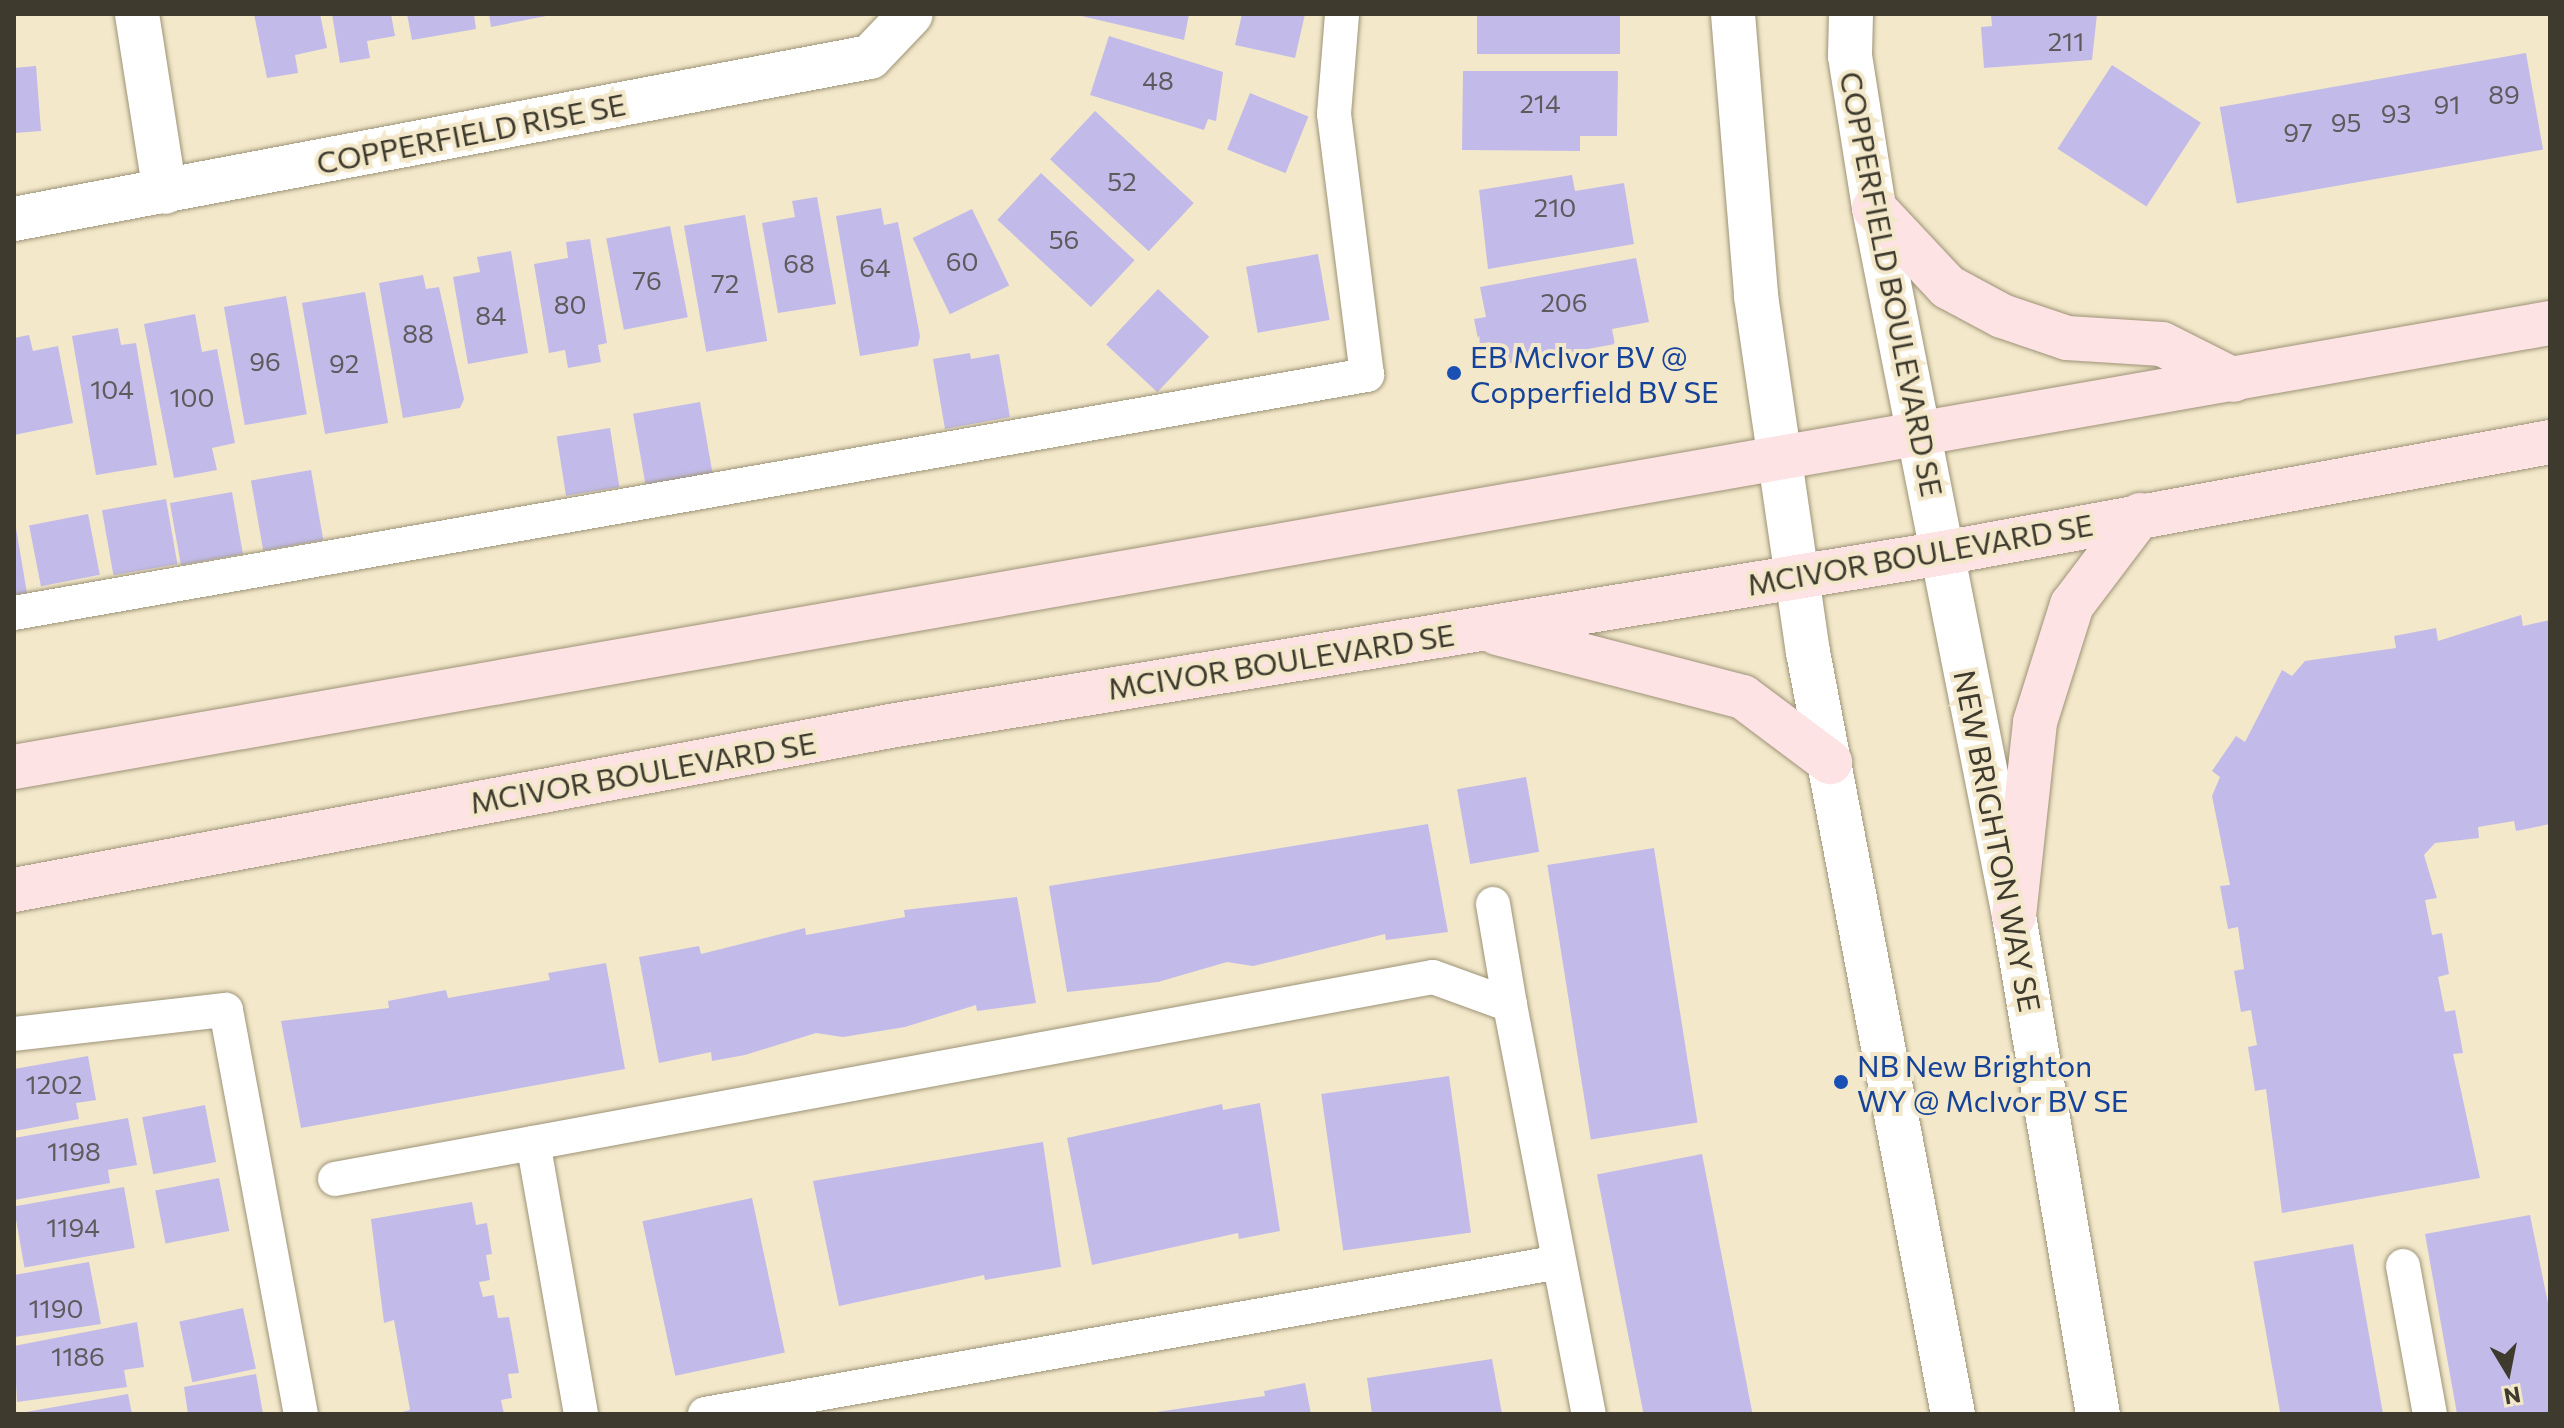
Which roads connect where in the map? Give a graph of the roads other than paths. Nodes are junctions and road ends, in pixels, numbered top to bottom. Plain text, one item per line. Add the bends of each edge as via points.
1 (137, 14) edge
2 (911, 14) edge
3 (1342, 14) edge
4 (1733, 14) edge
5 (1851, 14) edge
6 (165, 192) junction
7 (1874, 208) junction
8 (14, 219) edge
9 (2550, 323) edge
10 (2234, 380) junction
11 (1920, 438) junction
12 (2550, 442) edge
13 (1780, 462) junction
14 (2140, 515) junction
15 (1943, 553) junction
16 (1802, 576) junction
17 (14, 613) edge
18 (1479, 629) junction
19 (1830, 762) junction
20 (14, 767) edge
21 (14, 890) edge
22 (1493, 904) dead end
23 (2014, 916) junction
24 (1510, 1005) junction
25 (14, 1034) edge
26 (533, 1143) junction
27 (335, 1179) dead end
28 (1559, 1262) junction
29 (2403, 1266) dead end
30 (301, 1414) edge
31 (581, 1414) edge
32 (705, 1414) edge
33 (1589, 1414) edge
34 (1953, 1414) edge
35 (2098, 1414) edge
36 (2430, 1414) edge

1 - 6 street
2 - 6 street, COPPERFIELD RISE SE via 870,57
3 - 17 lane via 1334,114 1367,375
4 - 13 street via 1756,296
5 - 7 street, COPPERFIELD BOULEVARD SE via 1850,56
6 - 8 street, COPPERFIELD RISE SE
7 - 10 main road via 1948,287 2002,316 2067,338 2162,344
7 - 11 street, COPPERFIELD BOULEVARD SE
9 - 10 main road
10 - 11 main road
11 - 13 main road
11 - 15 street, COPPERFIELD BOULEVARD SE
12 - 14 main road, MCIVOR BOULEVARD SE
13 - 16 street
13 - 20 main road via 783,627
14 - 15 main road, MCIVOR BOULEVARD SE
14 - 23 main road via 2072,605 2035,722
15 - 16 main road, MCIVOR BOULEVARD SE
15 - 23 street, NEW BRIGHTON WAY SE
16 - 18 main road, MCIVOR BOULEVARD SE
16 - 19 street
18 - 19 main road via 1743,697
18 - 21 main road, MCIVOR BOULEVARD SE via 890,726
19 - 34 street
22 - 24 lane
23 - 35 street, NEW BRIGHTON WAY SE
24 - 26 lane via 1433,977
24 - 28 lane
25 - 30 lane via 226,1010
26 - 27 lane
26 - 31 lane
28 - 32 lane
28 - 33 lane
29 - 36 lane

